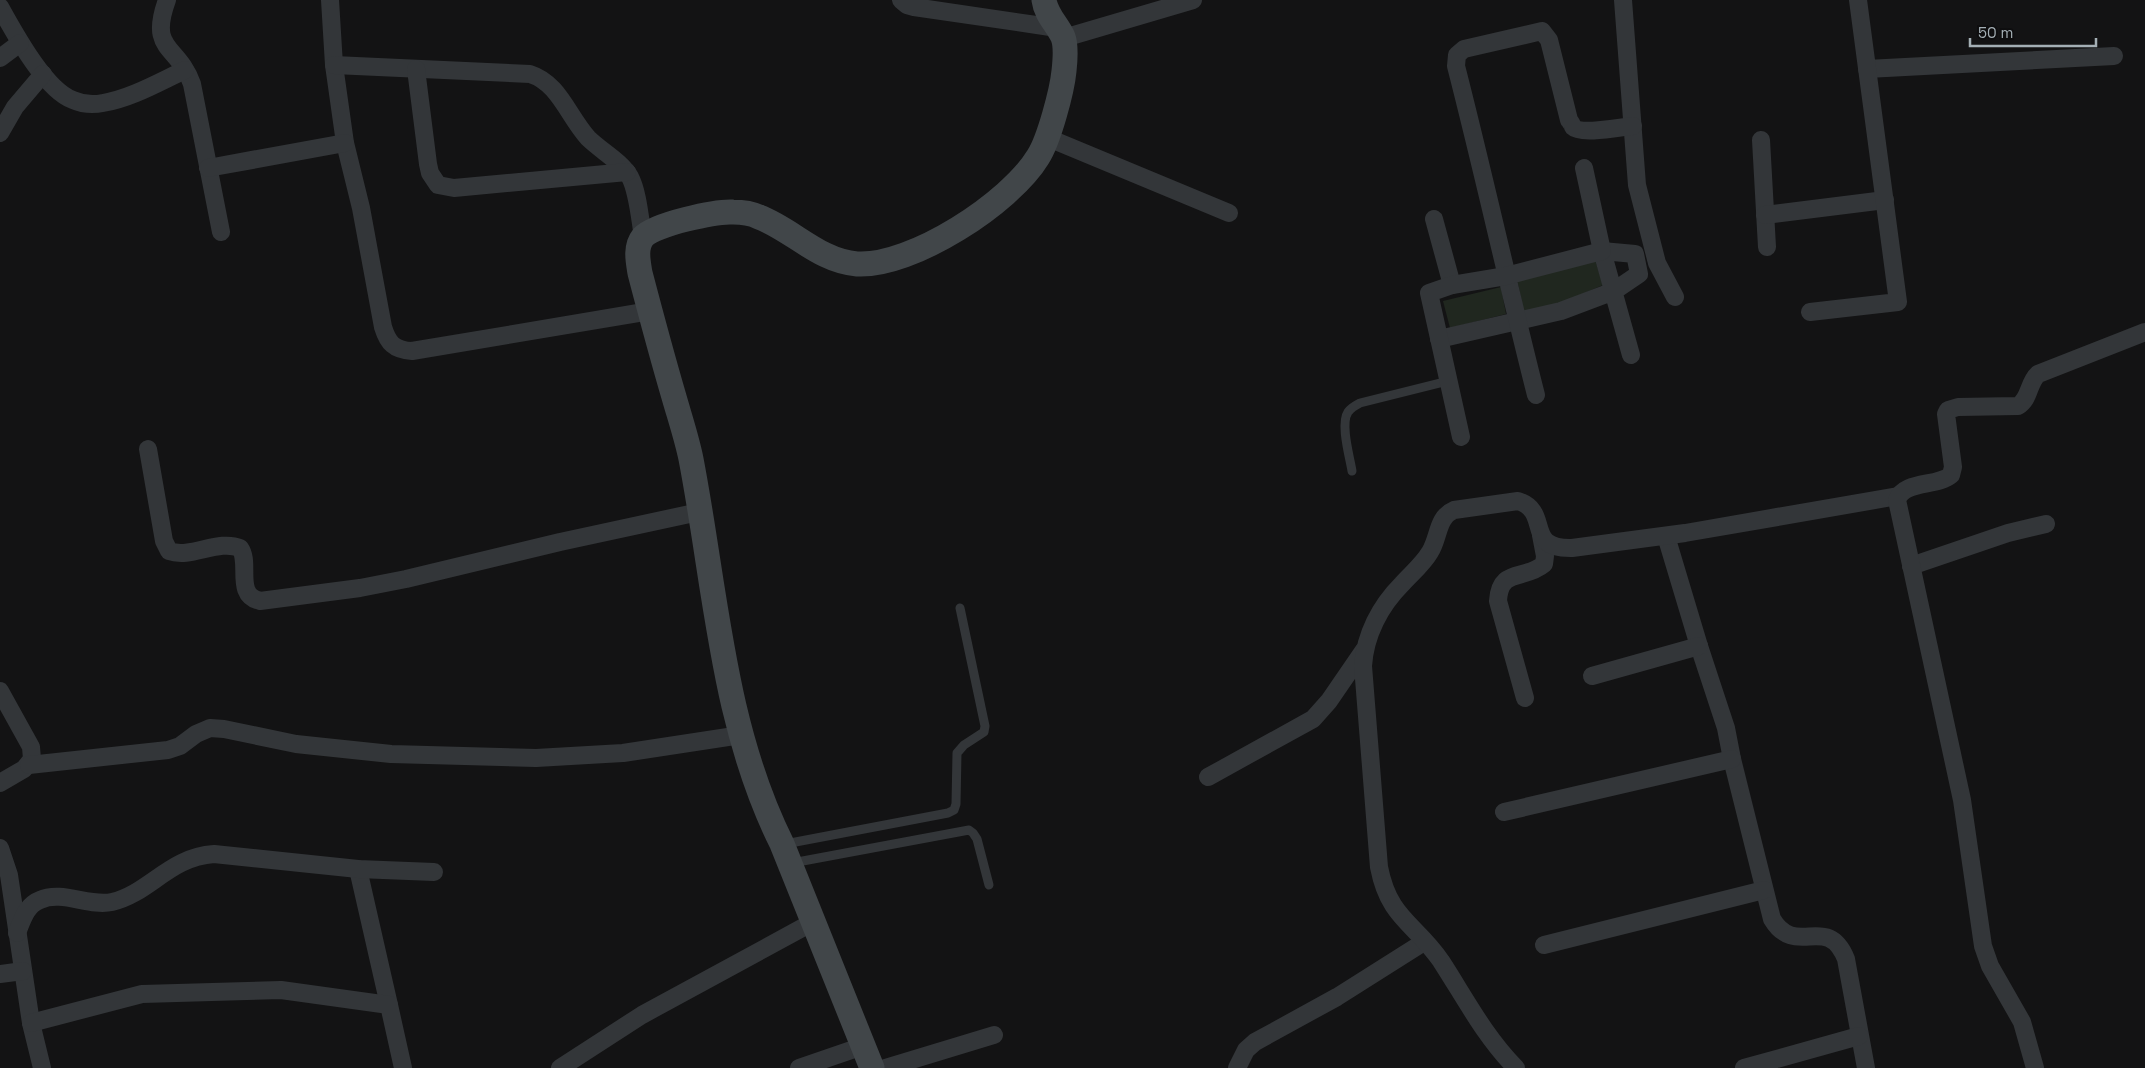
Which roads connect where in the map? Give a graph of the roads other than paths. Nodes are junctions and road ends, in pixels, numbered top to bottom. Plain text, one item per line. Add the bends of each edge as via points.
1 (167, 0) edge
2 (330, 0) edge
3 (901, 0) edge
4 (1044, 0) edge
5 (1193, 0) edge
6 (1622, 0) edge
7 (1858, 0) edge
8 (0, 7) edge
9 (1060, 33) junction
10 (20, 43) junction
11 (2114, 56) dead end
12 (0, 58) edge
13 (334, 65) junction
14 (416, 69) junction
15 (1867, 69) junction
16 (185, 70) junction
17 (43, 74) junction
18 (1633, 126) junction
19 (0, 133) edge
20 (1046, 137) junction
21 (1761, 140) dead end
22 (345, 143) junction
23 (208, 168) junction
24 (1584, 168) dead end
25 (627, 172) junction
26 (1885, 200) junction
27 (1229, 213) dead end
28 (1764, 215) junction
29 (1434, 219) dead end
30 (221, 232) dead end
31 (643, 238) junction
32 (1767, 247) dead end
33 (1602, 251) junction
34 (1657, 263) junction
35 (1638, 266) junction
36 (1506, 276) junction
37 (1452, 286) junction
38 (1614, 291) junction
39 (1675, 297) dead end
40 (650, 311) junction
41 (1810, 312) dead end
42 (1517, 321) junction
43 (2145, 332) edge
44 (1439, 340) junction
45 (1631, 355) dead end
46 (1448, 381) junction
47 (1536, 395) dead end
48 (1460, 437) dead end
49 (148, 449) dead end
50 (1352, 471) dead end
51 (1898, 496) junction
52 (699, 512) junction
53 (2046, 524) dead end
54 (1541, 535) junction
55 (1666, 536) junction
56 (1910, 566) junction
57 (960, 608) dead end
58 (1699, 646) junction
59 (1364, 650) junction
60 (1592, 676) dead end
61 (0, 691) edge
62 (1525, 698) dead end
63 (741, 735) junction
64 (1732, 758) junction
65 (29, 765) junction
66 (1208, 777) dead end
67 (0, 783) edge
68 (1504, 812) dead end
69 (0, 848) edge
70 (786, 854) junction
71 (358, 869) junction
72 (434, 872) dead end
73 (989, 885) dead end
74 (1764, 890) junction
75 (813, 922) junction
76 (17, 933) junction
77 (1424, 942) junction
78 (1544, 945) dead end
79 (23, 971) junction
80 (0, 974) edge
81 (388, 1005) junction
82 (32, 1024) junction
83 (994, 1035) dead end
84 (1859, 1036) junction
85 (868, 1057) edge
86 (42, 1068) edge
87 (403, 1068) edge
88 (560, 1068) edge
89 (799, 1068) edge
90 (885, 1068) edge
91 (1237, 1068) edge
92 (1516, 1068) edge
93 (1744, 1068) edge
94 (1866, 1068) edge
95 (2035, 1068) edge

1 - 16 street via 160,24 162,38
2 - 13 street
3 - 9 street via 914,7
4 - 9 street via 1045,8
5 - 9 street
6 - 18 street
7 - 15 street
8 - 10 street
9 - 20 street via 1064,70
10 - 12 street
10 - 17 street
11 - 15 street
13 - 14 street
13 - 22 street
14 - 25 street via 541,77 589,139
14 - 25 street via 428,164 438,184 454,188
15 - 26 street
16 - 17 street via 101,104 71,100
16 - 23 street via 192,84
17 - 19 street via 15,108
18 - 34 street via 1637,185
18 - 36 street via 1588,130 1573,127 1549,40 1542,31 1464,48 1459,52 1456,66
20 - 27 street
20 - 31 street via 1038,157 1007,195 958,228 920,248 881,262 844,262 821,253 760,217 746,213 731,212 669,223
21 - 28 street
22 - 23 street
22 - 40 street via 361,208 383,327 393,346 412,351
23 - 30 street
24 - 33 street
25 - 31 street via 633,184
26 - 28 street
26 - 41 street via 1898,302
28 - 32 street
29 - 37 street
31 - 40 street via 638,257
33 - 35 street via 1635,254
33 - 36 street
33 - 38 street
34 - 35 street
34 - 39 street
35 - 38 street via 1639,274
36 - 37 street
36 - 42 street
37 - 44 street via 1429,294
38 - 42 street via 1562,311
38 - 45 street
40 - 52 street via 691,458
42 - 44 street
42 - 47 street
43 - 51 street via 2038,374 2031,382 2024,402 2018,406 1948,410 1951,475
44 - 46 street
46 - 48 street
46 - 50 lane via 1353,407 1347,413 1345,427
49 - 52 street via 164,541 169,550 240,548 244,558 245,588 251,597 260,601 406,579
51 - 55 street
51 - 56 street
52 - 63 street via 716,618
53 - 56 street
54 - 55 street via 1546,542 1561,548
54 - 59 street via 1534,510 1518,501 1447,513 1429,555 1387,601 1371,629
54 - 62 street via 1544,564 1506,580 1499,588 1498,601
55 - 58 street
56 - 95 street via 1962,800 1983,946 1990,966 2022,1022
57 - 70 lane via 985,726 984,732 957,753 954,810
58 - 60 street
58 - 64 street via 1726,728
59 - 66 street via 1313,719
59 - 77 street via 1382,884 1393,907
61 - 65 street via 31,747
63 - 65 street via 622,752 536,758 391,754 296,744 210,728 168,750
63 - 70 street via 765,811
64 - 68 street
64 - 74 street
65 - 67 street
69 - 76 street via 9,874
70 - 73 lane via 969,830 977,840
70 - 75 street
71 - 72 street
71 - 76 street via 201,855 179,863 113,902 55,897 40,900 29,907
71 - 81 street
74 - 78 street
74 - 84 street via 1772,919 1780,930 1790,937 1824,936 1841,945
75 - 85 street
75 - 88 street via 642,1015
76 - 79 street
77 - 91 street via 1337,997 1255,1042 1246,1050
77 - 92 street via 1440,960 1484,1030
79 - 80 street
79 - 82 street
81 - 82 street via 281,990 142,994
81 - 87 street
82 - 86 street
83 - 90 street
84 - 93 street
84 - 94 street
85 - 89 street

